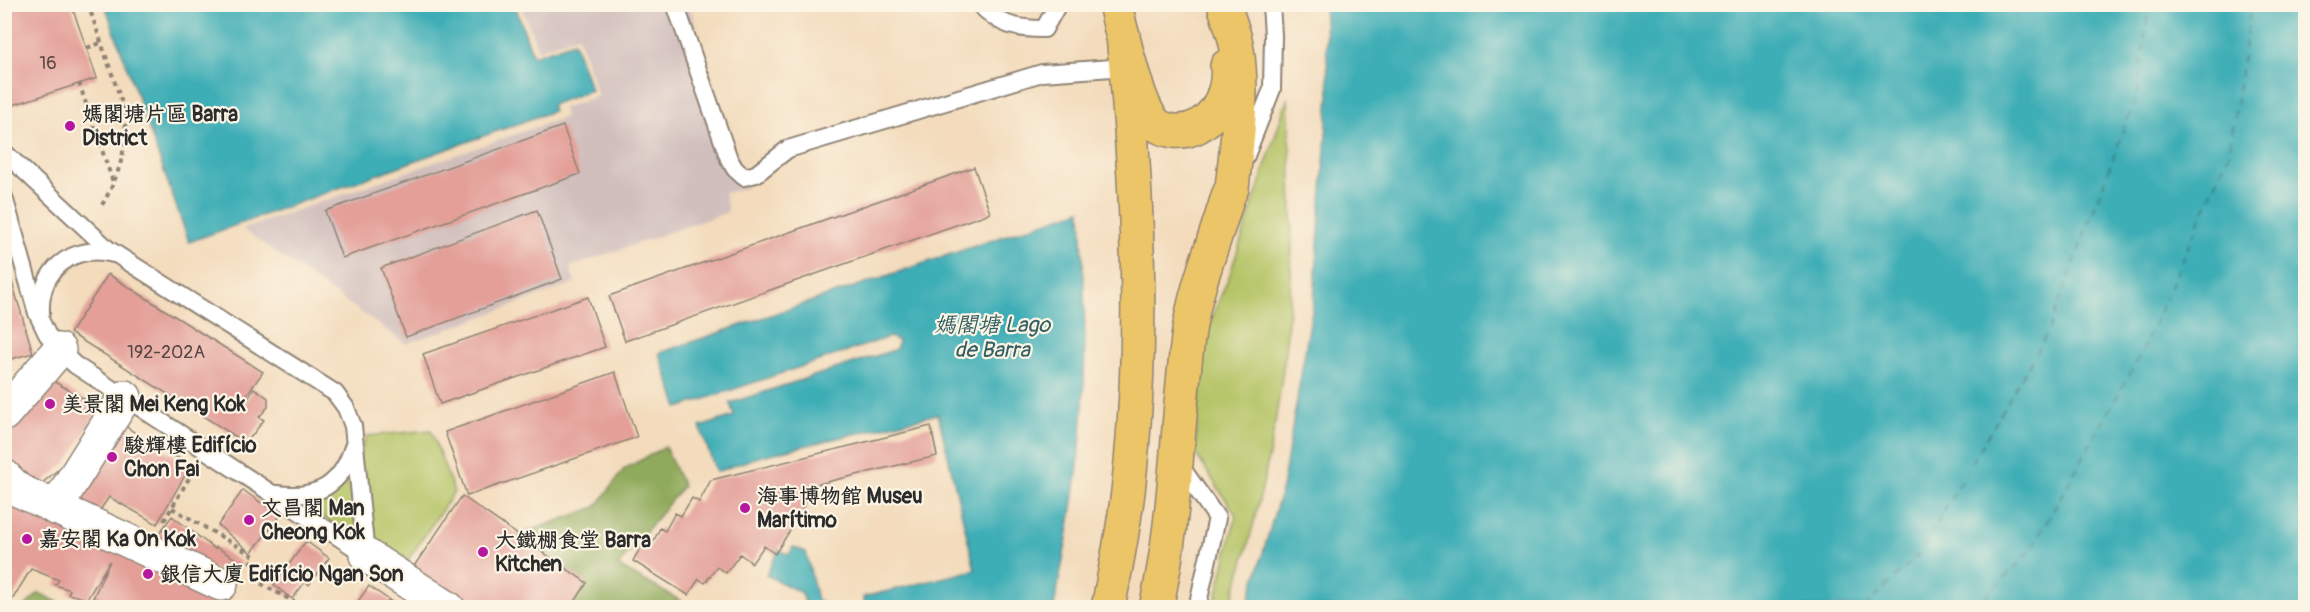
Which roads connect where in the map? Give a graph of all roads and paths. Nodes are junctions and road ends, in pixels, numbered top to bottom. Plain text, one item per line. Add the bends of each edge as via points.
1 (88, 4) edge
2 (675, 4) edge
3 (979, 4) edge
4 (1058, 4) edge
5 (1222, 4) edge
6 (1269, 4) edge
7 (1119, 20) edge
8 (101, 44) junction
9 (87, 48) dead end
10 (1126, 67) junction
11 (79, 83) dead end
12 (4, 152) edge
13 (114, 185) junction
14 (1232, 188) junction
15 (4, 196) edge
16 (86, 229) junction
17 (117, 255) junction
18 (53, 342) junction
19 (38, 374) junction
20 (4, 383) edge
21 (125, 397) junction
22 (4, 414) edge
23 (353, 426) junction
24 (205, 450) junction
25 (1177, 461) junction
26 (4, 476) edge
27 (259, 485) junction
28 (56, 508) junction
29 (147, 550) junction
30 (366, 555) junction
31 (221, 584) dead end
32 (335, 600) dead end
33 (330, 608) edge
34 (448, 608) edge
35 (1108, 608) edge
36 (1156, 608) edge
37 (1197, 608) edge

1 - 8 path
2 - 10 lane via 729,159 744,177 756,174 788,149 1042,74
3 - 4 lane via 994,20 1008,26 1044,30
5 - 7 main road via 1228,74 1221,100 1212,117 1197,128 1182,131 1166,130 1156,124 1139,92
5 - 14 main road via 1237,46 1240,76
6 - 14 lane via 1272,89
7 - 10 main road
8 - 9 path
8 - 13 path via 125,112 127,130
10 - 35 main road via 1138,299 1135,406 1129,483
11 - 13 path
12 - 16 lane
13 - 16 path
14 - 25 main road via 1202,276 1189,329
15 - 18 lane via 36,313
16 - 17 lane
17 - 18 lane via 83,252 54,269 40,299 41,316
17 - 23 lane via 335,393
18 - 19 street
18 - 21 lane via 75,365
19 - 20 street
19 - 22 street
21 - 24 lane
21 - 28 street
23 - 27 lane via 354,446 347,465 326,487 297,497 277,494
23 - 30 lane
24 - 27 lane
24 - 29 path
25 - 36 main road via 1167,561
25 - 37 lane via 1217,518
26 - 28 street via 18,490
27 - 30 lane
28 - 29 street
29 - 31 street
30 - 34 street
32 - 33 path

